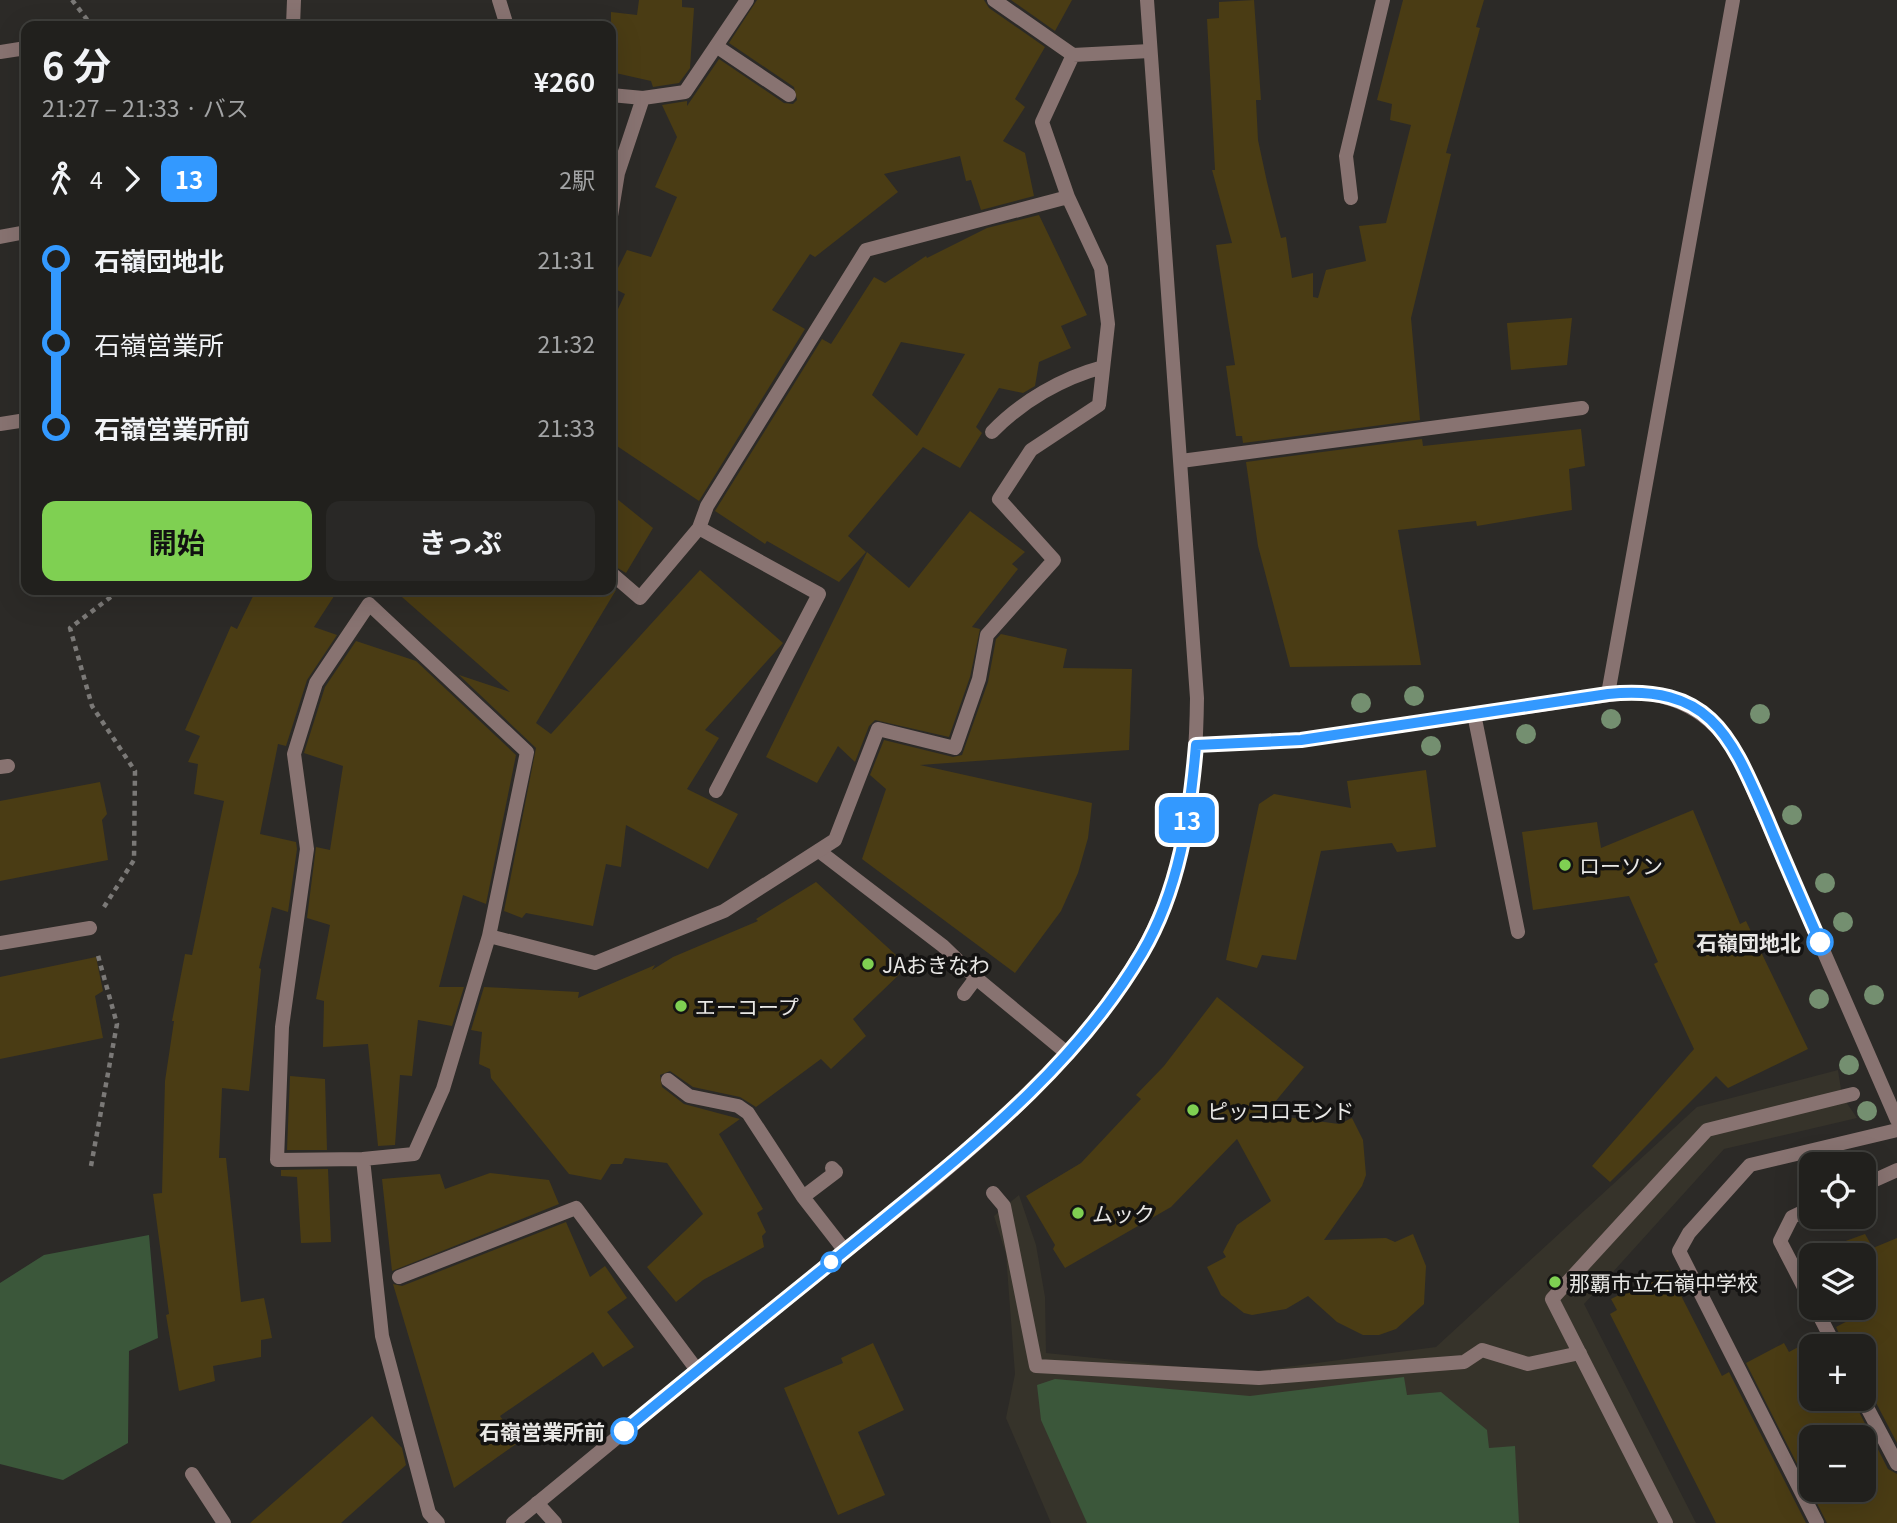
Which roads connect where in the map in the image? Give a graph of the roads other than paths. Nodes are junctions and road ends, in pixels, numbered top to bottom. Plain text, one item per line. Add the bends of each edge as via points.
1 (294, 0) edge
2 (499, 0) edge
3 (747, 0) edge
4 (994, 0) edge
5 (1147, 0) edge
6 (1383, 0) edge
7 (1733, 0) edge
8 (293, 21) edge
9 (505, 21) edge
10 (716, 46) junction
11 (21, 49) edge
12 (1150, 51) junction
13 (0, 52) edge
14 (1073, 55) junction
15 (616, 95) edge
16 (789, 95) dead end
17 (643, 97) junction
18 (616, 185) edge
19 (1068, 197) junction
20 (1351, 198) dead end
21 (21, 233) edge
22 (0, 237) edge
23 (1103, 367) junction
24 (1582, 408) dead end
25 (21, 420) edge
26 (0, 424) edge
27 (992, 432) dead end
28 (1181, 461) junction
29 (699, 528) junction
30 (616, 577) edge
31 (1608, 694) junction
32 (1474, 714) junction
33 (1196, 745) junction
34 (716, 791) dead end
35 (819, 851) junction
36 (90, 928) road end
37 (1518, 932) dead end
38 (489, 936) junction
39 (0, 943) edge
40 (976, 978) junction
41 (964, 993) dead end
42 (1068, 1054) junction
43 (668, 1080) dead end
44 (1853, 1094) dead end
45 (1897, 1120) edge
46 (1897, 1130) edge
47 (363, 1159) junction
48 (832, 1168) dead end
49 (1897, 1170) edge
50 (1876, 1180) edge
51 (993, 1193) dead end
52 (803, 1197) junction
53 (1799, 1214) edge
54 (845, 1251) junction
55 (399, 1277) dead end
56 (1799, 1278) edge
57 (1580, 1353) junction
58 (697, 1370) junction
59 (1869, 1411) edge
60 (1897, 1464) edge
61 (192, 1474) dead end
62 (537, 1503) junction
63 (224, 1523) edge
64 (438, 1523) edge
65 (513, 1523) edge
66 (555, 1523) edge
67 (1666, 1523) edge
68 (1817, 1523) edge

1 - 8 street
2 - 9 street
3 - 10 street
4 - 14 street
5 - 12 street
6 - 20 street via 1346,156
7 - 31 street
10 - 16 street
10 - 17 street via 685,92
11 - 13 street
12 - 14 street
12 - 28 street
14 - 19 street via 1042,122
15 - 17 street
17 - 18 street
19 - 23 street via 1101,268 1108,324
19 - 29 street via 866,250 707,506
21 - 22 street
23 - 27 street via 1074,374 1011,413
23 - 35 street via 1099,405 1031,450 999,499 1054,560 987,635 979,680 955,748 878,729 835,840
24 - 28 street
25 - 26 street
28 - 33 street
29 - 30 street via 640,598
29 - 34 street via 819,594
31 - 32 street
31 - 45 street via 1648,692 1683,702 1712,720 1734,747
32 - 33 street via 1301,740
32 - 37 street
33 - 42 street via 1182,846 1162,911 1115,994
35 - 38 street via 724,911 595,963
35 - 40 street
36 - 39 street
38 - 47 street via 443,1090 414,1154
38 - 47 street via 527,752 369,604 316,683 294,754 307,849 282,1027 277,1160
40 - 41 street
40 - 42 street
42 - 54 street via 952,1164
43 - 52 street via 689,1096 738,1106 748,1113
44 - 57 street via 1707,1130 1552,1299
46 - 68 street via 1750,1165 1689,1233 1679,1251
47 - 64 street via 382,1336 429,1513
48 - 52 street via 836,1172
49 - 50 street
51 - 57 street via 1004,1206 1036,1366 1259,1378 1464,1362 1482,1350 1528,1364
52 - 54 street
53 - 56 street via 1792,1217 1780,1241
54 - 58 street
55 - 58 street via 576,1208
57 - 67 street
58 - 62 street
59 - 60 street
61 - 63 street
62 - 65 street
62 - 66 street

